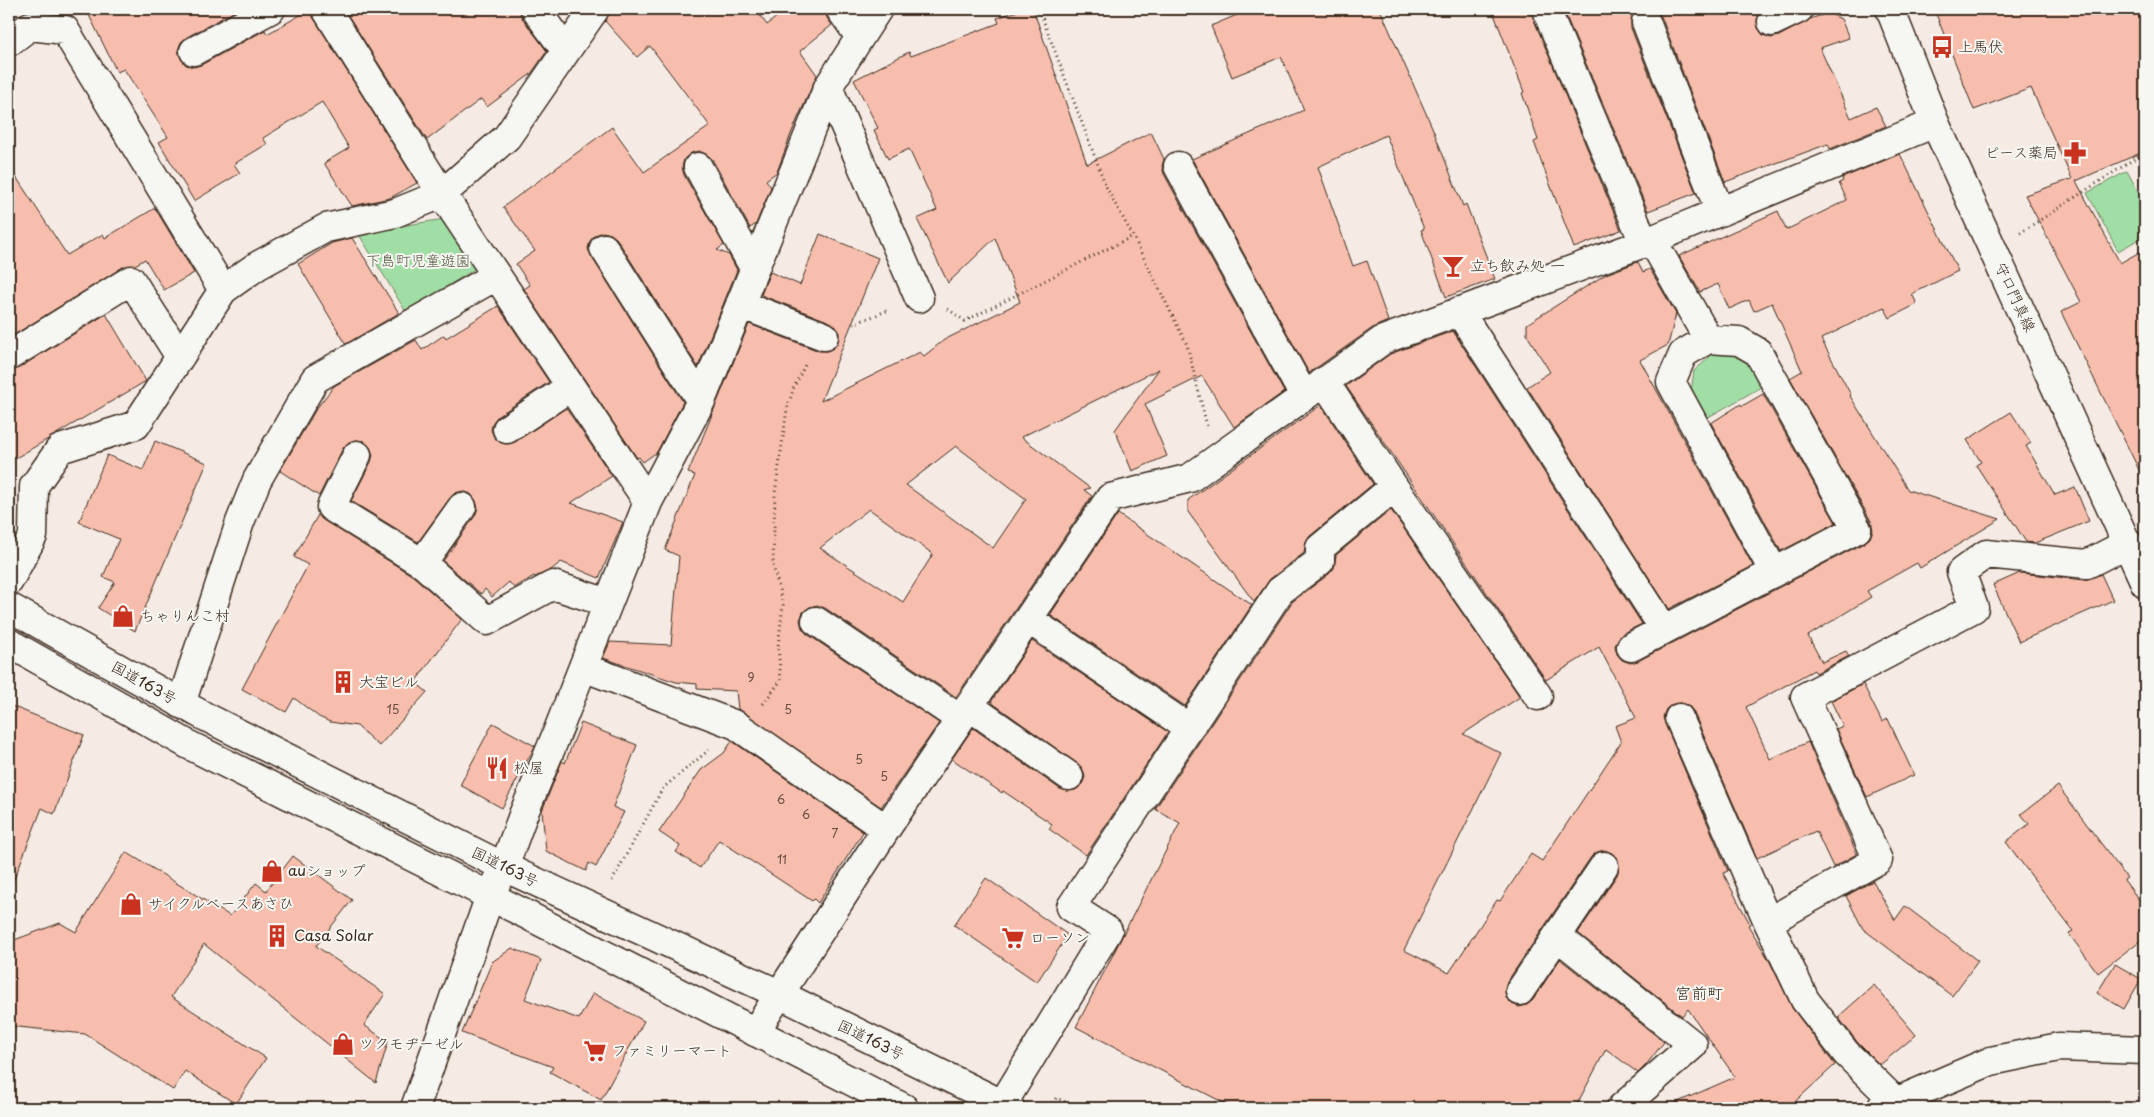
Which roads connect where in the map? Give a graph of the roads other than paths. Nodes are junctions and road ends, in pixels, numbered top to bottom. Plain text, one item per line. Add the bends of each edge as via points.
1 (271, 9) edge
2 (326, 9) edge
3 (535, 9) edge
4 (595, 9) edge
5 (840, 9) edge
6 (878, 9) edge
7 (1546, 9) edge
8 (1799, 9) edge
9 (1890, 9) edge
10 (1646, 22) dead end
11 (1772, 22) dead end
12 (860, 37) junction
13 (9, 42) edge
14 (566, 51) junction
15 (194, 52) dead end
16 (828, 87) junction
17 (1934, 123) junction
18 (1178, 166) dead end
19 (698, 167) dead end
20 (442, 194) junction
21 (1720, 212) junction
22 (1648, 242) junction
23 (604, 248) dead end
24 (754, 268) junction
25 (496, 276) junction
26 (223, 290) junction
27 (919, 298) road end
28 (740, 304) junction
29 (1459, 311) junction
30 (824, 336) road end
31 (1708, 339) junction
32 (9, 356) edge
33 (180, 356) junction
34 (570, 387) junction
35 (1314, 389) junction
36 (701, 401) junction
37 (507, 430) dead end
38 (357, 455) dead end
39 (1394, 488) junction
40 (648, 502) junction
41 (462, 507) dead end
42 (2128, 543) junction
43 (422, 563) junction
44 (1774, 572) junction
45 (2144, 575) edge
46 (9, 581) edge
47 (608, 603) junction
48 (9, 607) edge
49 (1655, 615) dead end
50 (1028, 619) junction
51 (816, 621) dead end
52 (9, 643) edge
53 (1631, 647) dead end
54 (583, 667) junction
55 (1538, 696) dead end
56 (181, 704) junction
57 (964, 713) junction
58 (1680, 718) dead end
59 (1189, 728) junction
60 (1069, 776) dead end
61 (886, 829) junction
62 (1604, 866) dead end
63 (504, 868) junction
64 (490, 896) junction
65 (1768, 922) junction
66 (1557, 936) junction
67 (1520, 991) dead end
68 (778, 994) junction
69 (755, 1032) junction
70 (2145, 1050) edge
71 (1889, 1105) edge
72 (1006, 1106) edge
73 (415, 1108) edge
74 (904, 1108) edge
75 (1621, 1108) edge

1 - 15 main road
2 - 20 main road
3 - 14 main road
4 - 14 main road
5 - 12 main road
6 - 12 main road
7 - 22 main road
8 - 11 main road
9 - 17 main road, 守口門真線
10 - 21 main road
12 - 16 main road
13 - 26 main road via 30,26 65,30
14 - 20 main road via 507,137
16 - 24 main road
16 - 27 main road
17 - 21 main road
17 - 42 main road, 守口門真線
18 - 35 main road
19 - 24 main road
20 - 25 main road
20 - 26 main road via 395,213 326,228 257,266
21 - 22 main road
22 - 29 main road
22 - 31 main road
23 - 36 main road
24 - 28 main road
25 - 34 main road
25 - 56 main road via 315,379 257,480
26 - 33 main road
28 - 30 main road
28 - 36 main road
29 - 35 main road via 1383,340
29 - 49 main road
31 - 44 main road via 1683,354 1671,382
31 - 44 main road via 1739,341 1758,352 1857,529
32 - 33 main road via 131,280
33 - 46 main road via 136,425 60,449 34,486 33,536
34 - 37 main road
34 - 40 main road
35 - 39 main road
35 - 50 main road via 1190,478 1110,498
36 - 40 main road
38 - 43 main road via 331,507
39 - 55 main road
39 - 59 main road via 1320,548 1320,561 1280,591
40 - 47 main road
41 - 43 main road
42 - 45 main road, 守口門真線
42 - 65 main road via 2087,564 1986,554 1961,572 1974,608 1805,696 1878,860
43 - 47 main road via 486,621 553,584
44 - 53 main road
47 - 54 main road
48 - 56 main road, 国道163号
50 - 57 main road
50 - 59 main road
51 - 57 main road
52 - 64 main road, 国道163号 via 189,745
54 - 61 main road via 736,725
54 - 63 main road
56 - 63 main road, 国道163号
57 - 60 main road
57 - 61 main road
58 - 65 main road
59 - 72 main road via 1071,907 1108,931
61 - 68 main road
62 - 66 main road
63 - 64 main road
63 - 68 main road, 国道163号
64 - 69 main road, 国道163号
64 - 73 main road
65 - 71 main road via 1805,1000
66 - 67 main road
66 - 75 main road via 1693,1045
68 - 69 main road
68 - 72 main road, 国道163号
69 - 74 main road, 国道163号
70 - 71 main road via 2059,1047 1991,1061

